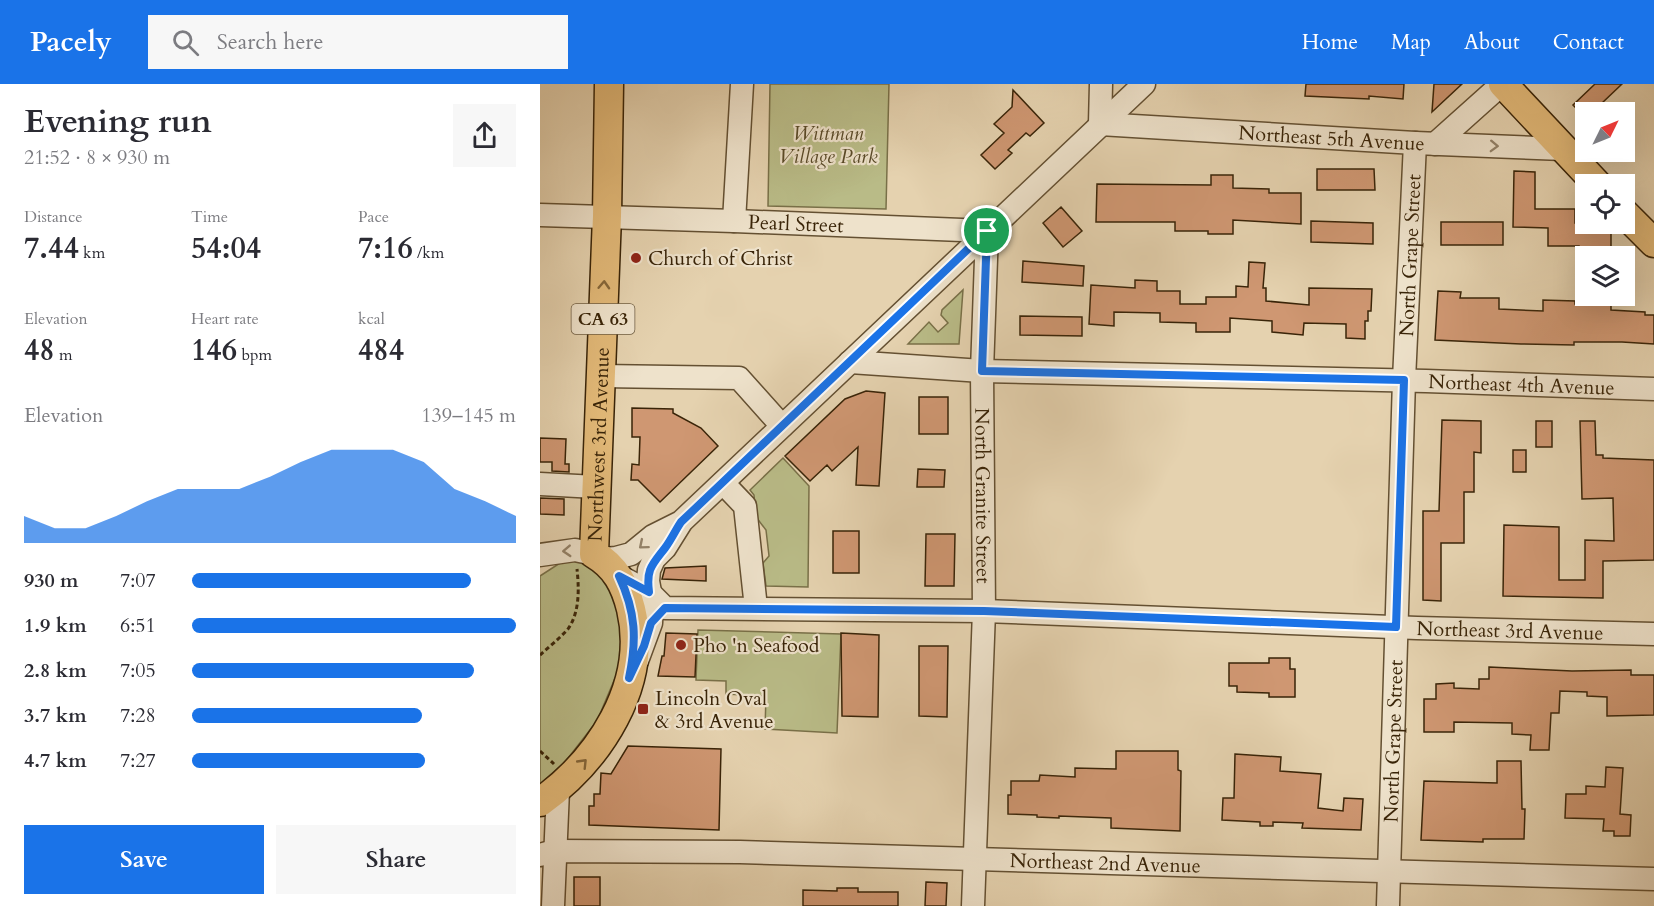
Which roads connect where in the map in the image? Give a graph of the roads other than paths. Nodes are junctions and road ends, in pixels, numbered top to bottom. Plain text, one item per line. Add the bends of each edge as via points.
1 (609, 84) edge
2 (742, 84) edge
3 (1101, 84) edge
4 (1143, 84) edge
5 (1503, 84) edge
6 (1100, 124) junction
7 (1425, 144) junction
8 (1563, 149) junction
9 (1587, 174) edge
10 (540, 215) edge
11 (607, 216) junction
12 (734, 220) junction
13 (1635, 224) edge
14 (987, 231) junction
15 (1654, 243) edge
16 (850, 362) junction
17 (982, 371) junction
18 (601, 376) junction
19 (1404, 380) junction
20 (1654, 389) edge
21 (782, 426) junction
22 (723, 483) junction
23 (540, 484) edge
24 (596, 487) junction
25 (681, 522) junction
26 (540, 555) edge
27 (597, 560) junction
28 (655, 608) junction
29 (756, 608) junction
30 (984, 611) junction
31 (1396, 627) junction
32 (1654, 634) edge
33 (629, 678) junction
34 (549, 796) edge
35 (547, 853) edge
36 (974, 859) junction
37 (1388, 870) junction
38 (1654, 879) edge
39 (553, 906) edge
40 (973, 906) edge
41 (1388, 906) edge

1 - 11 main road, Northwest 3rd Avenue / CA 63
2 - 12 street
3 - 6 street
4 - 6 street
5 - 7 street
5 - 8 main road
6 - 7 street, Northeast 5th Avenue
6 - 14 street
7 -> 8 street, Northeast 5th Avenue
7 - 19 street, North Grape Street
8 - 9 main road
10 - 11 street, Pearl Street
11 - 12 street, Pearl Street
18 -> 11 main road, Northwest 3rd Avenue / CA 63
12 - 14 street, Pearl Street
13 - 15 main road
14 - 16 street
14 - 17 street, North Granite Street
16 - 17 street, Northeast 4th Avenue
16 - 21 street
17 - 19 street, Northeast 4th Avenue
17 - 30 street, North Granite Street
18 - 21 street via 740,378
18 - 24 main road, Northwest 3rd Avenue / CA 63
19 - 20 street, Northeast 4th Avenue
19 - 31 street, North Grape Street
21 - 22 street
22 - 25 street
22 - 29 street via 744,506
23 - 24 street
24 - 27 main road, Northwest 3rd Avenue / CA 63
25 -> 27 street via 653,536 631,554
25 - 28 street via 649,570
27 -> 26 street
27 - 28 street, Northeast 3rd Avenue
27 - 33 main road, CA 63 via 627,594 635,644
28 - 29 street, Northeast 3rd Avenue
28 - 33 street
29 - 30 street, Northeast 3rd Avenue
30 - 31 street, Northeast 3rd Avenue
30 - 36 street, North Granite Street
31 - 32 street, Northeast 3rd Avenue
31 - 37 street, North Grape Street
34 -> 33 main road, CA 63 via 595,751 618,710
34 - 35 street
35 - 36 street, Northeast 2nd Avenue via 740,852
35 - 39 street
36 - 37 street, Northeast 2nd Avenue
36 - 40 street, North Granite Street
37 - 38 street, Northeast 2nd Avenue
37 - 41 street, North Grape Street

